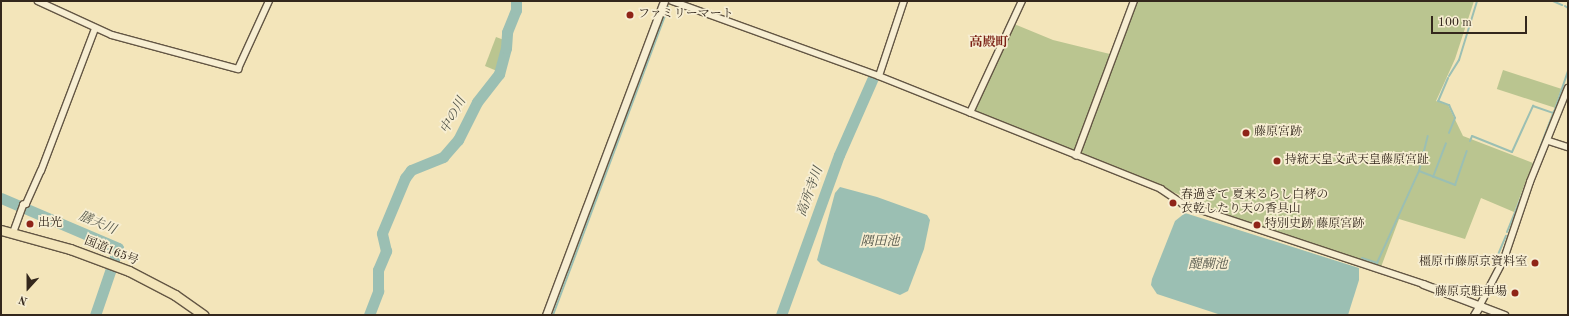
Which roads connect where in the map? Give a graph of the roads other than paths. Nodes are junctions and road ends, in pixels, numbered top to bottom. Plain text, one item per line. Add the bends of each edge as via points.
1 (38, 1) edge
2 (269, 1) edge
3 (664, 1) edge
4 (672, 1) edge
5 (904, 1) edge
6 (1022, 1) edge
7 (1134, 1) edge
8 (95, 29) junction
9 (879, 76) junction
10 (1568, 88) edge
11 (970, 114) junction
12 (1549, 140) junction
13 (1568, 147) edge
14 (1076, 156) junction
15 (1, 230) edge
16 (12, 234) junction
17 (1423, 284) joint
18 (1480, 305) junction
19 (204, 315) edge
20 (546, 315) edge
21 (1474, 315) edge
22 (1504, 315) edge

1 - 8 street
2 - 8 street via 238,69
3 - 20 street
4 - 9 street
5 - 9 street
6 - 11 street
7 - 14 street
8 - 16 street via 41,171
9 - 11 street
10 - 12 street
11 - 14 street
12 - 13 street
12 - 18 street via 1530,182 1504,259
14 - 17 street via 1161,189 1183,204
15 - 16 highway, 国道165号
16 - 19 highway, 国道165号 via 70,249 114,265 175,295
17 - 18 street
18 - 21 street
18 - 22 street

